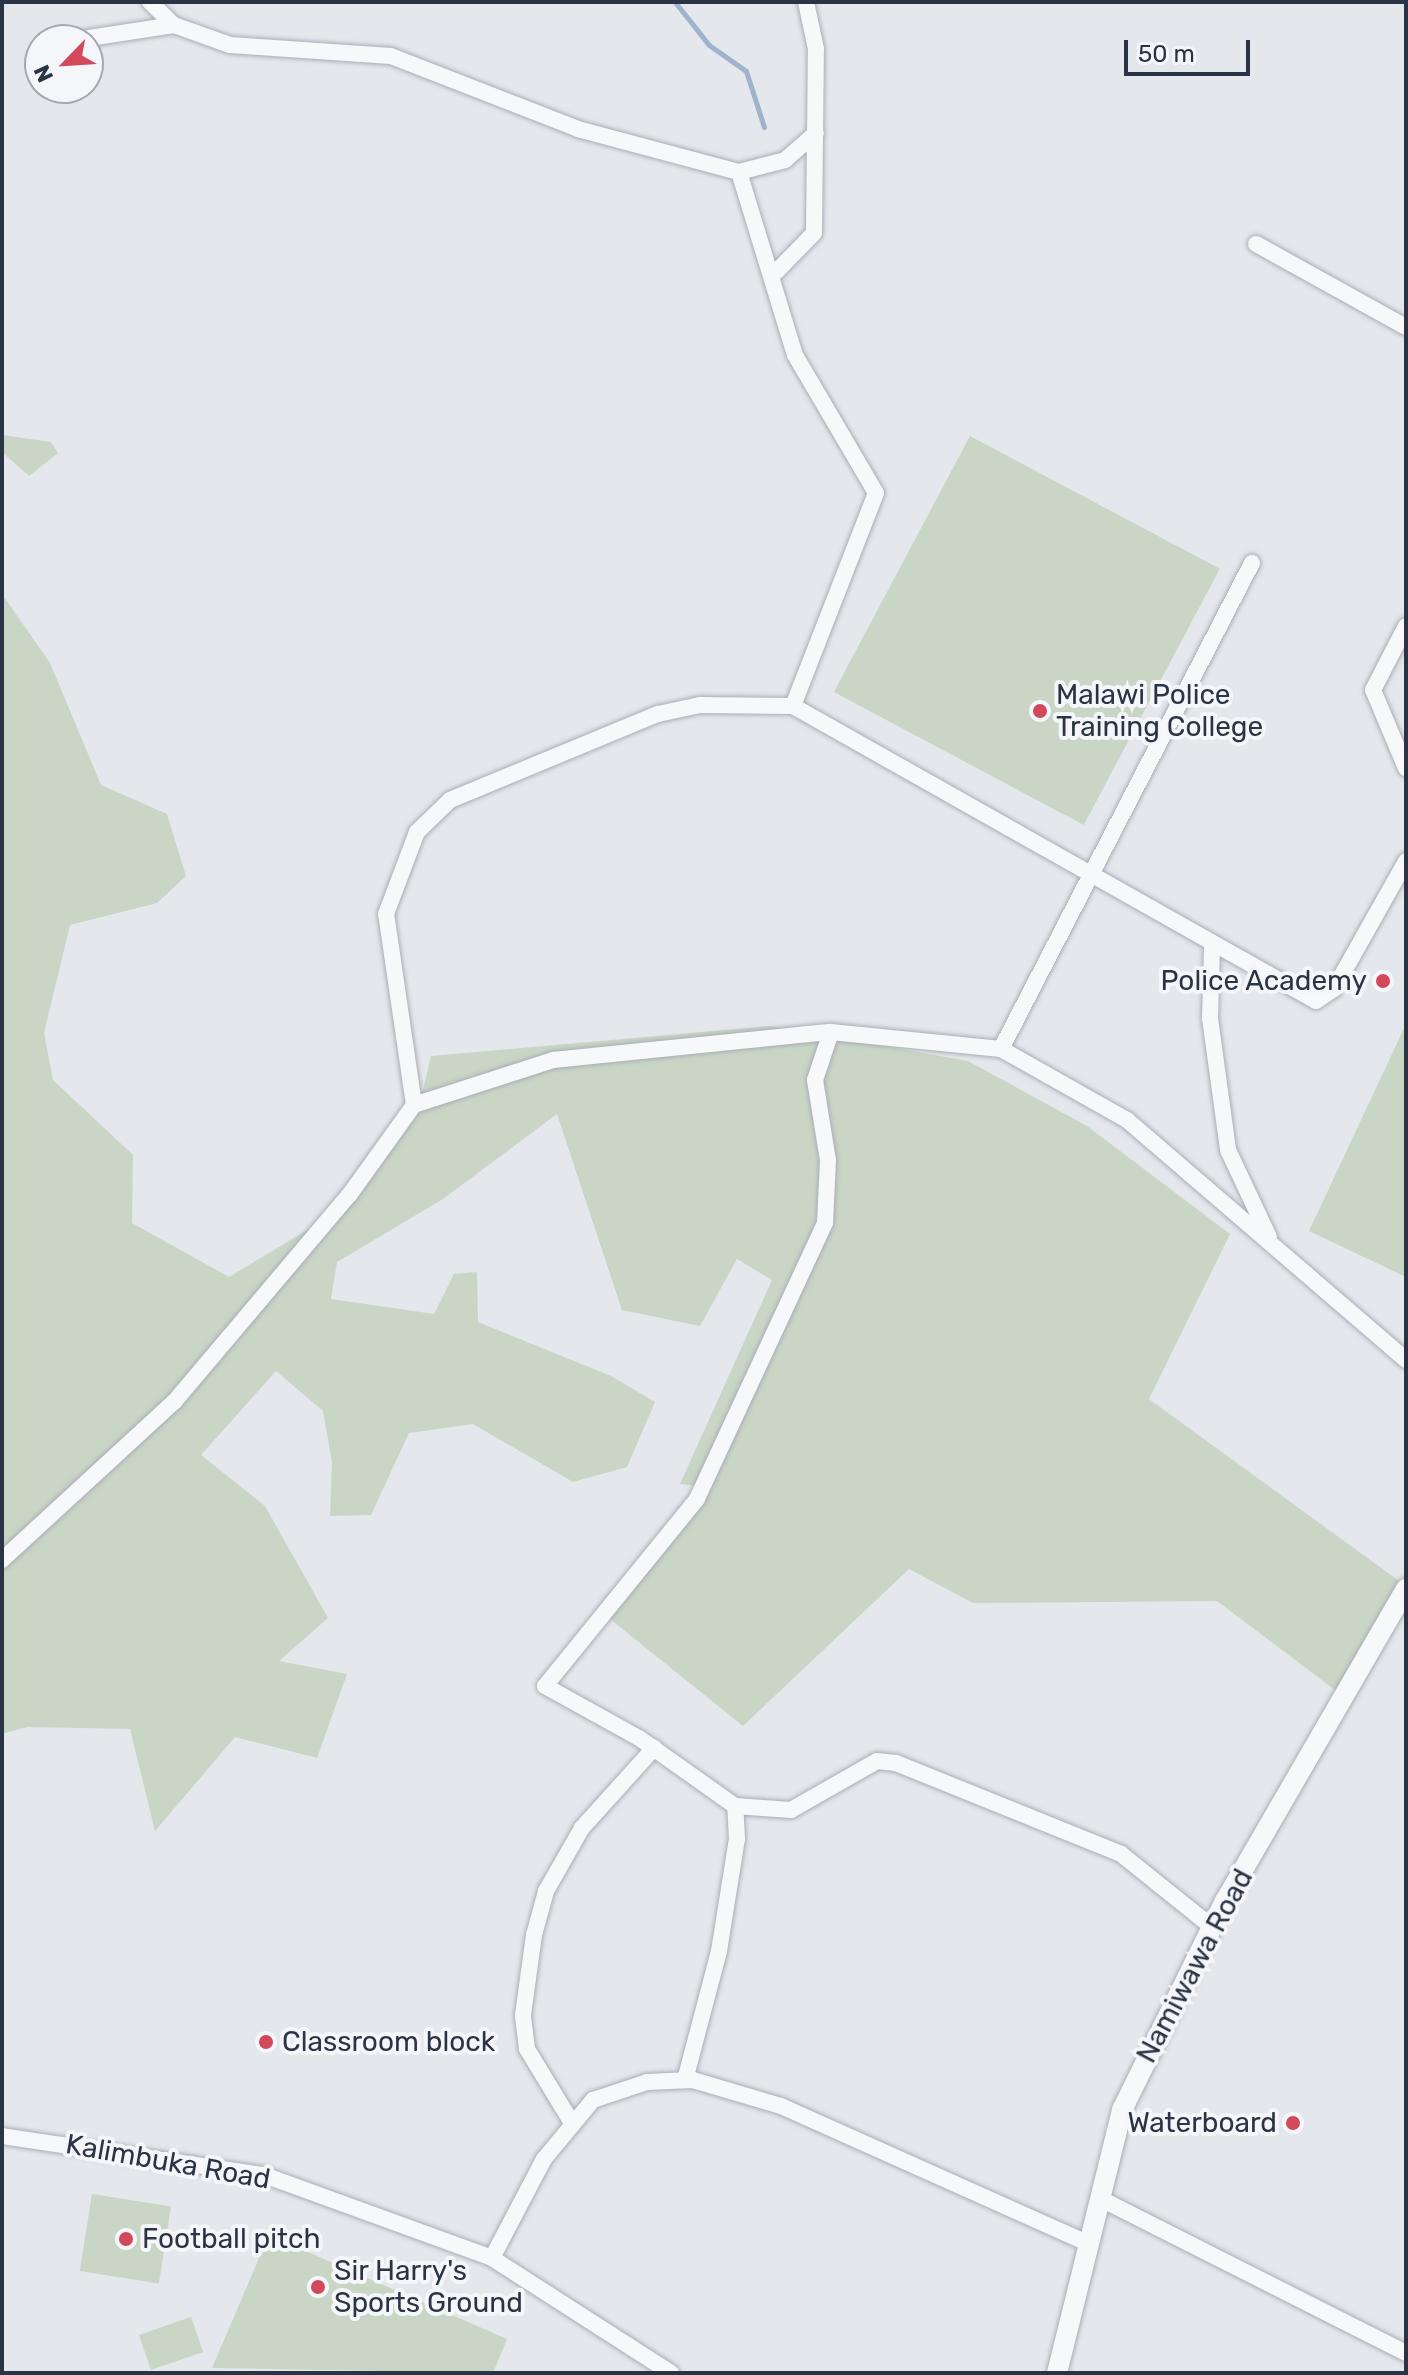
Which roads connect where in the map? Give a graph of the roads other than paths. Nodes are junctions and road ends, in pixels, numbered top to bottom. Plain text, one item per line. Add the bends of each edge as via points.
1 (150, 2) edge
2 (806, 2) edge
3 (174, 25) junction
4 (104, 36) edge
5 (816, 133) junction
6 (739, 172) junction
7 (1256, 244) dead end
8 (776, 272) junction
9 (1406, 327) edge
10 (1252, 563) dead end
11 (1406, 626) edge
12 (793, 706) junction
13 (1406, 768) edge
14 (1406, 861) edge
15 (1088, 878) junction
16 (1212, 947) junction
17 (831, 1032) junction
18 (1001, 1049) junction
19 (414, 1105) junction
20 (1276, 1249) junction
21 (1406, 1360) edge
22 (2, 1560) edge
23 (1406, 1589) edge
24 (654, 1748) junction
25 (735, 1806) junction
26 (1212, 1927) junction
27 (685, 2080) junction
28 (572, 2123) junction
29 (2, 2136) edge
30 (1099, 2198) junction
31 (1085, 2242) junction
32 (492, 2258) junction
33 (1406, 2353) edge
34 (671, 2373) edge
35 (1057, 2373) edge

1 - 3 street
2 - 5 street via 816,49
3 - 4 street
3 - 6 street via 264,51 391,56 578,129
5 - 6 street via 785,160
5 - 8 street via 814,233
6 - 8 street
7 - 9 street
8 - 12 street via 805,378 876,493
10 - 15 street
11 - 13 street via 1373,690
12 - 15 street
12 - 19 street via 700,705 658,714 450,800 417,832 386,914
14 - 16 street via 1334,989 1316,1001
15 - 16 street
15 - 18 street
16 - 20 street via 1210,1018 1228,1150
17 - 18 street
17 - 19 street via 553,1060
17 - 24 street via 815,1080 828,1160 825,1223 697,1499 545,1686
18 - 20 street via 1127,1120
19 - 22 street via 350,1194 174,1402
20 - 21 street
23 - 26 street, Namiwawa Road
24 - 25 street
24 - 28 street via 582,1828 546,1891 534,1935 523,2015 527,2049
25 - 26 street via 791,1810 877,1761 896,1763 1121,1854
25 - 27 street via 737,1839 719,1951
26 - 30 street, Namiwawa Road via 1122,2110
27 - 28 street via 604,2094
27 - 31 street via 781,2106
28 - 32 street via 525,2190
29 - 32 street, Kalimbuka Road via 264,2175
30 - 31 street, Namiwawa Road
30 - 33 street
31 - 35 street, Namiwawa Road
32 - 34 street, Kalimbuka Road

